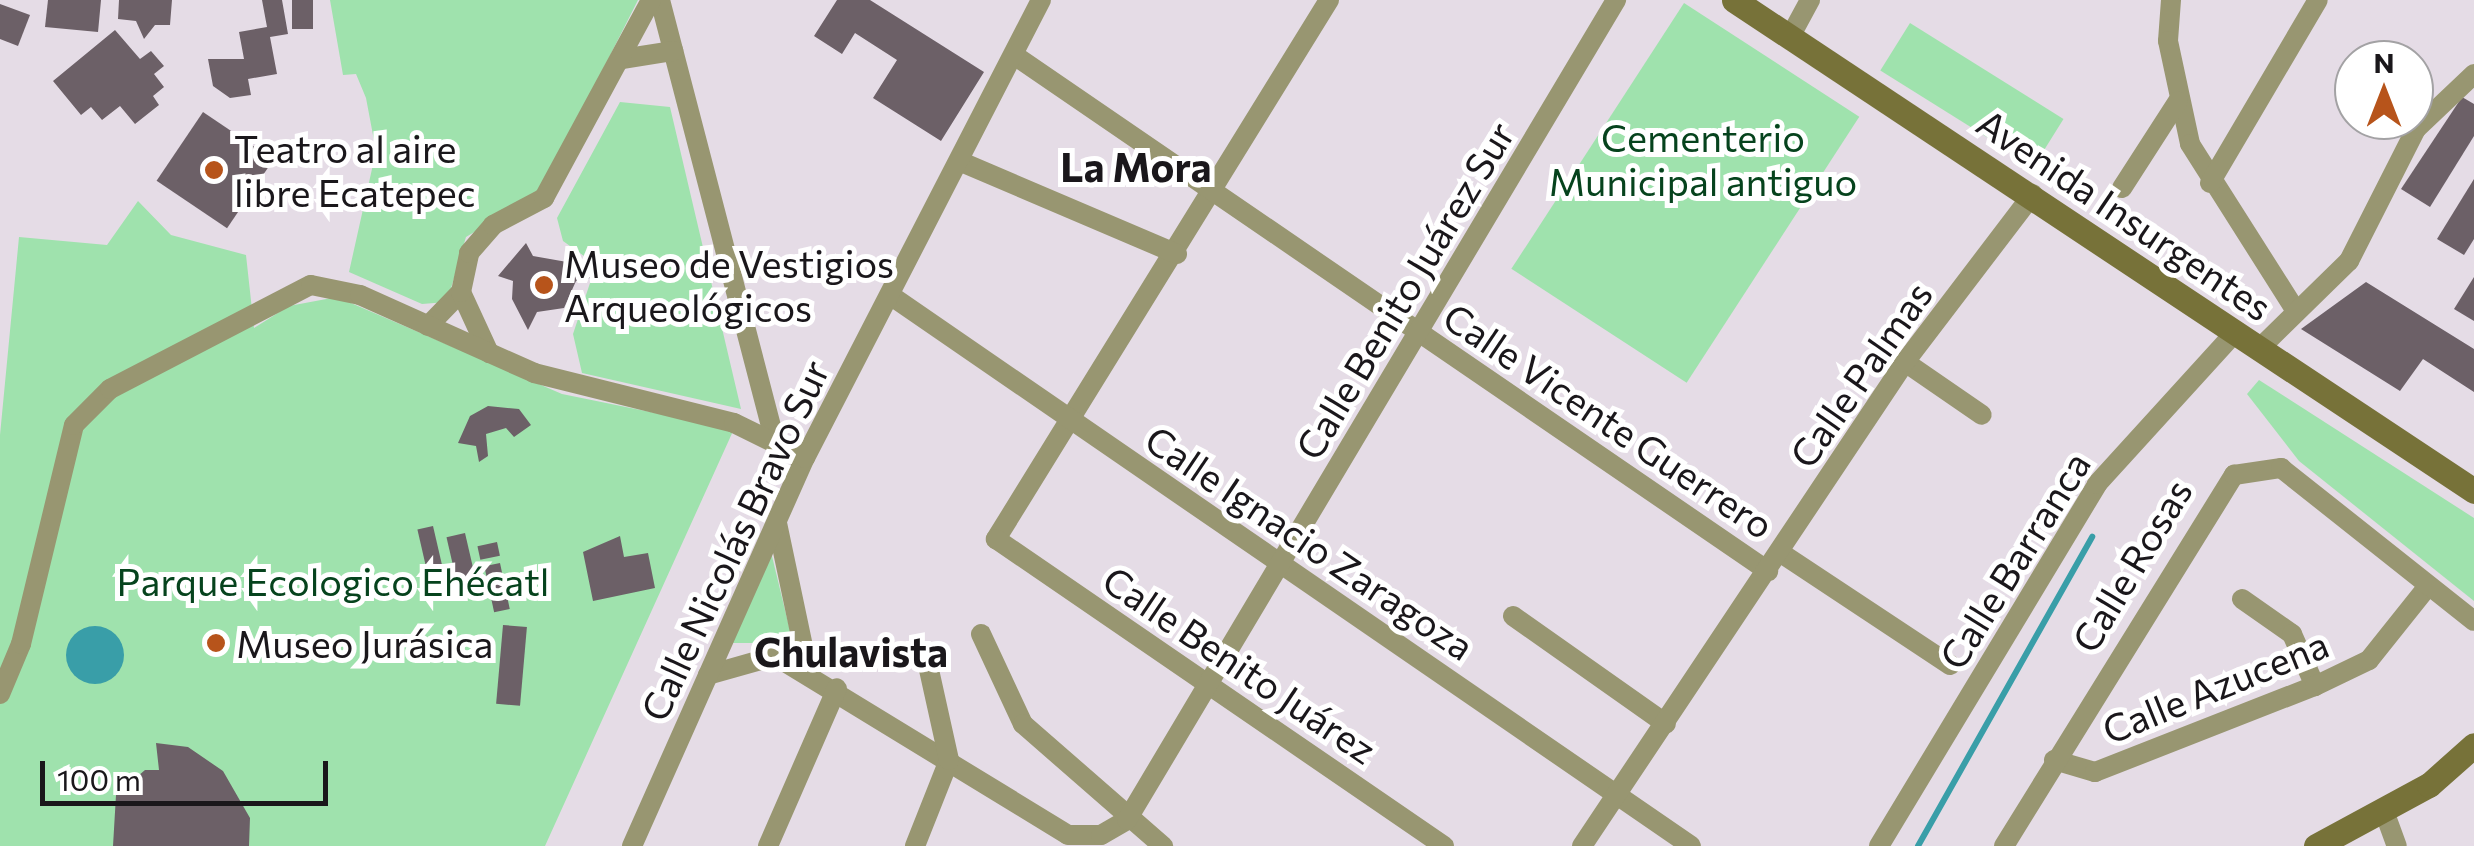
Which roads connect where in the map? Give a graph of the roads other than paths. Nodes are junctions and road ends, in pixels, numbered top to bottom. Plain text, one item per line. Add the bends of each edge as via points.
1 (650, 0) edge
2 (660, 0) edge
3 (1041, 0) edge
4 (1329, 0) edge
5 (1616, 0) edge
6 (1734, 0) edge
7 (1810, 0) edge
8 (2171, 0) edge
9 (2318, 0) edge
10 (1790, 37) junction
11 (673, 51) junction
12 (1014, 55) junction
13 (622, 59) junction
14 (2474, 74) edge
15 (2178, 101) junction
16 (959, 161) junction
17 (2210, 183) junction
18 (2122, 188) dead end
19 (1216, 194) junction
20 (2033, 194) junction
21 (1177, 254) junction
22 (461, 292) junction
23 (890, 295) junction
24 (2294, 308) junction
25 (428, 326) junction
26 (2236, 331) junction
27 (1419, 332) junction
28 (2259, 349) junction
29 (489, 353) junction
30 (1905, 362) junction
31 (1982, 415) dead end
32 (1072, 422) junction
33 (775, 442) junction
34 (805, 458) junction
35 (2474, 491) edge
36 (776, 523) junction
37 (1781, 553) junction
38 (1280, 564) junction
39 (1768, 571) junction
40 (2428, 586) junction
41 (2242, 599) dead end
42 (1513, 616) dead end
43 (2474, 621) edge
44 (981, 634) dead end
45 (925, 652) dead end
46 (1950, 666) dead end
47 (808, 670) junction
48 (708, 675) junction
49 (1208, 684) junction
50 (2315, 686) junction
51 (836, 688) junction
52 (0, 694) edge
53 (1666, 724) junction
54 (2474, 745) edge
55 (949, 760) junction
56 (2054, 760) junction
57 (1617, 794) junction
58 (2384, 811) junction
59 (1126, 820) junction
60 (2314, 844) edge
61 (632, 846) edge
62 (768, 846) edge
63 (915, 846) edge
64 (1163, 846) edge
65 (1444, 846) edge
66 (1582, 846) edge
67 (1691, 846) edge
68 (1878, 846) edge
69 (2004, 846) edge
70 (2396, 846) edge

1 - 13 street
2 - 11 street
3 - 12 street, Calle Nicolás Bravo Sur
4 - 19 street
5 - 27 street, Calle Benito Juárez Sur
6 - 10 main road, Avenida Insurgentes
7 - 10 street
8 - 15 street
9 - 17 street
10 - 20 main road, Avenida Insurgentes
11 - 13 street
11 - 33 street
12 - 16 street, Calle Nicolás Bravo Sur
12 - 19 street, Calle Vicente Guerrero
13 - 22 street via 544,198 493,224 469,252
14 - 24 street via 2416,128 2349,261
15 - 17 street
15 - 18 street
16 - 21 street
16 - 23 street, Calle Nicolás Bravo Sur
17 - 24 street
19 - 21 street
19 - 27 street, Calle Vicente Guerrero
20 - 26 main road, Avenida Insurgentes
20 - 30 street, Calle Palmas
21 - 32 street
22 - 25 street
22 - 29 street
23 - 32 street, Calle Ignacio Zaragoza
23 - 34 street, Calle Nicolás Bravo Sur
24 - 28 street
25 - 29 street
25 - 52 street via 360,295 311,285 110,389 74,425 21,644
26 - 28 main road, Avenida Insurgentes
26 - 68 street, Calle Barranca via 2097,484
27 - 38 street, Calle Benito Juárez Sur
27 - 39 street, Calle Vicente Guerrero
28 - 35 main road, Avenida Insurgentes
29 - 33 street via 585,389 734,424
30 - 31 street
30 - 37 street, Calle Palmas
32 - 38 street, Calle Ignacio Zaragoza
32 - 49 street, Calle Benito Juárez via 996,539
33 - 34 street
34 - 36 street, Calle Nicolás Bravo Sur
36 - 47 street
36 - 48 street, Calle Nicolás Bravo Sur
37 - 39 street, Calle Palmas
37 - 46 street, Calle Vicente Guerrero
38 - 49 street, Calle Benito Juárez Sur
38 - 57 street, Calle Ignacio Zaragoza
39 - 53 street, Calle Palmas
40 - 43 street, Calle Rosas
40 - 50 street, Calle Azucena via 2368,660
40 - 56 street, Calle Rosas via 2282,468 2234,474
41 - 50 street via 2292,634
42 - 53 street
44 - 59 street via 1022,724
45 - 55 street
47 - 48 street via 775,656
47 - 51 street
48 - 61 street, Calle Nicolás Bravo Sur
49 - 59 street, Calle Benito Juárez Sur
49 - 65 street, Calle Benito Juárez
50 - 56 street, Calle Azucena via 2094,772
51 - 55 street
51 - 62 street
53 - 57 street, Calle Palmas
54 - 58 main road
55 - 59 street via 1068,835 1101,835
55 - 63 street
56 - 69 street, Calle Rosas
57 - 66 street, Calle Palmas
57 - 67 street, Calle Ignacio Zaragoza
58 - 60 main road
58 - 70 street
59 - 64 street

